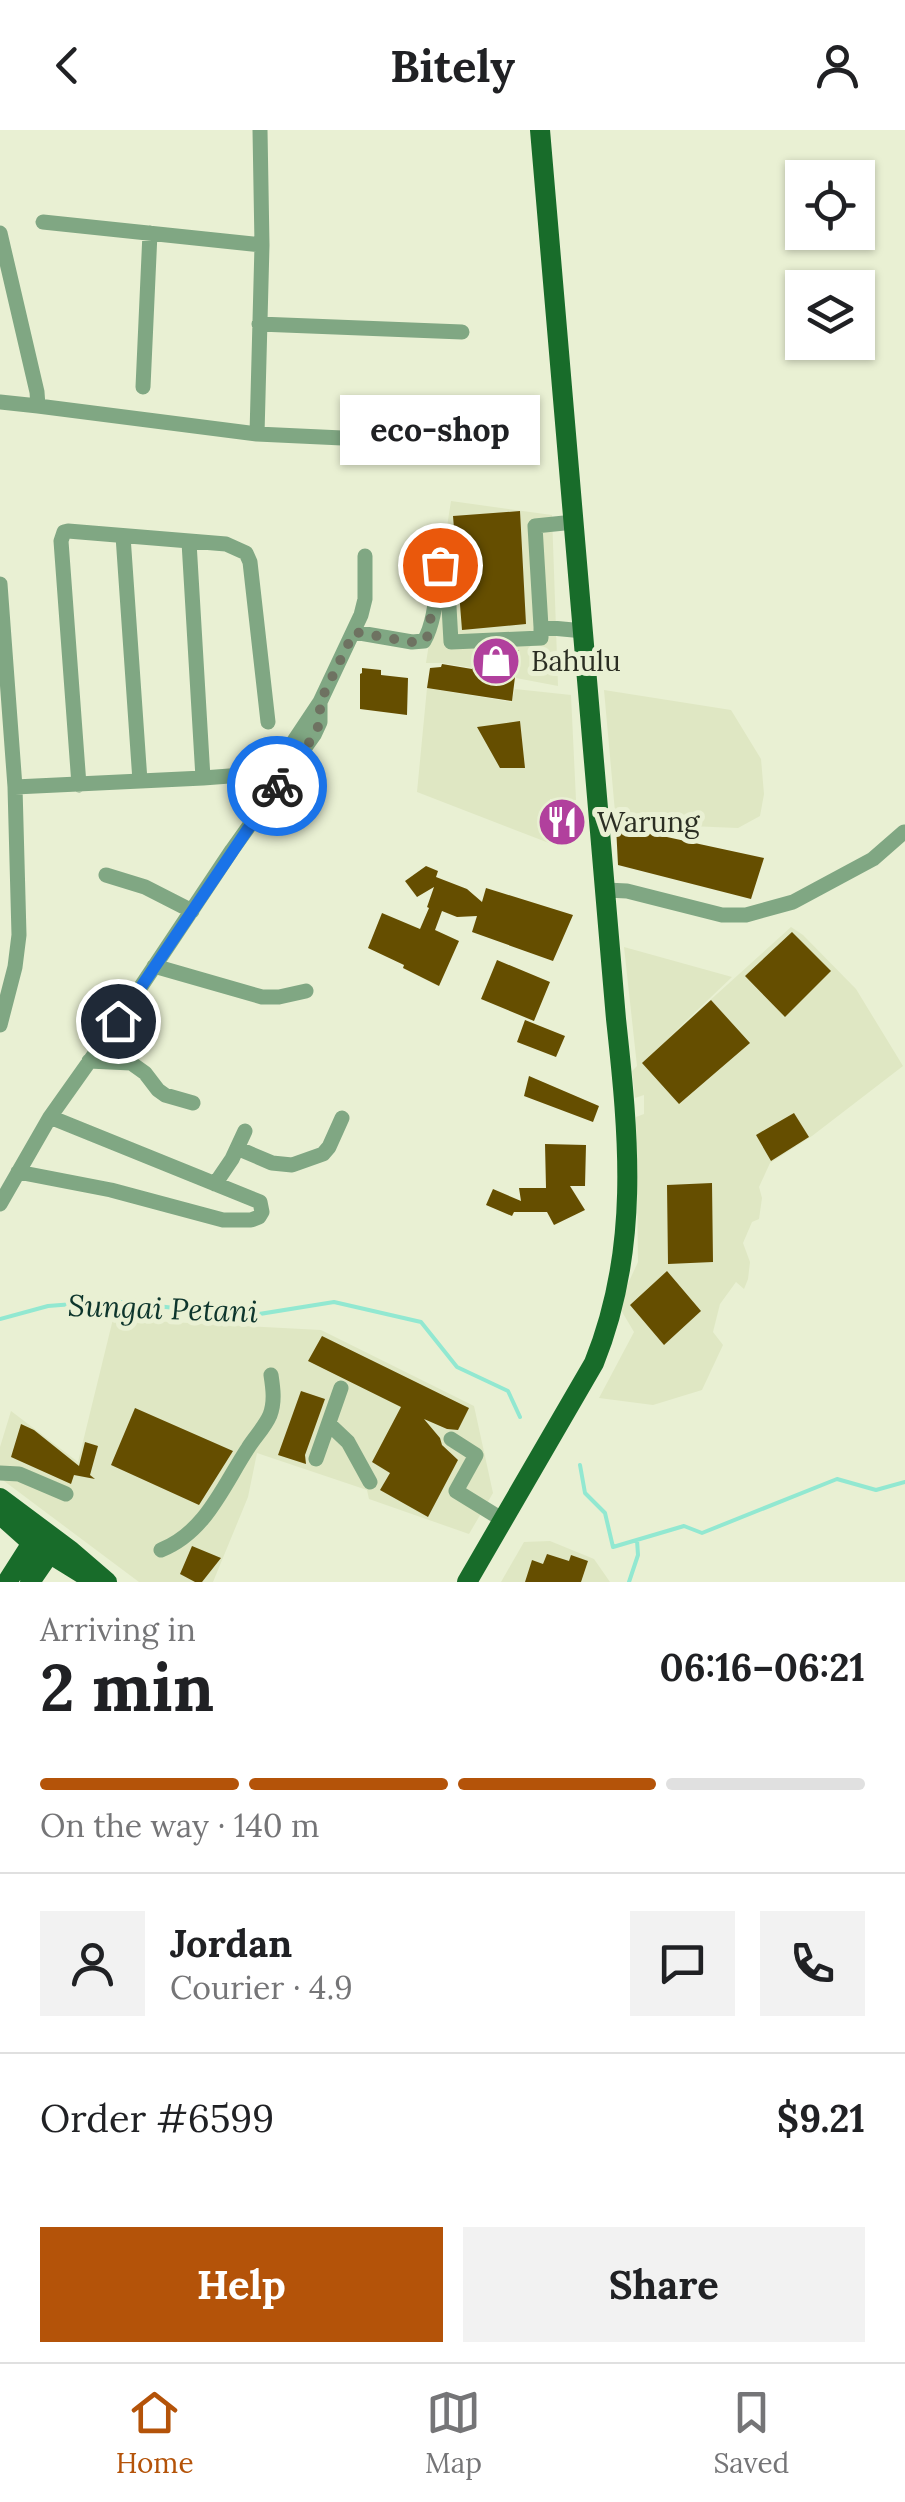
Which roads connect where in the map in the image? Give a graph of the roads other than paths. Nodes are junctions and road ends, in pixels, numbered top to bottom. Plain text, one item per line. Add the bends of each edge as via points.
1 (260, 130) edge
2 (540, 130) edge
3 (42, 222) dead end
4 (0, 233) edge
5 (150, 234) junction
6 (262, 244) junction
7 (259, 324) junction
8 (462, 332) dead end
9 (143, 387) dead end
10 (0, 402) edge
11 (38, 406) junction
12 (257, 434) junction
13 (449, 442) dead end
14 (574, 522) junction
15 (123, 536) junction
16 (188, 542) junction
17 (365, 556) dead end
18 (440, 565) dead end
19 (0, 584) edge
20 (448, 589) dead end
21 (541, 628) junction
22 (584, 631) junction
23 (2, 632) edge
24 (354, 632) junction
25 (3, 694) edge
26 (320, 702) junction
27 (268, 722) dead end
28 (203, 778) junction
29 (140, 781) junction
30 (78, 785) junction
31 (14, 787) junction
32 (904, 832) edge
33 (106, 875) dead end
34 (606, 890) junction
35 (192, 911) junction
36 (0, 930) edge
37 (19, 935) junction
38 (154, 966) junction
39 (306, 991) dead end
40 (0, 1025) edge
41 (90, 1061) junction
42 (193, 1103) dead end
43 (50, 1117) junction
44 (342, 1118) dead end
45 (245, 1131) dead end
46 (237, 1148) junction
47 (18, 1172) junction
48 (220, 1186) junction
49 (0, 1204) edge
50 (212, 1218) junction
51 (272, 1375) dead end
52 (341, 1388) dead end
53 (328, 1424) junction
54 (451, 1438) dead end
55 (316, 1459) dead end
56 (0, 1473) edge
57 (370, 1482) dead end
58 (66, 1494) dead end
59 (0, 1498) edge
60 (0, 1514) edge
61 (503, 1520) junction
62 (44, 1542) junction
63 (161, 1550) dead end
64 (7, 1582) edge
65 (30, 1582) edge
66 (96, 1582) edge
67 (107, 1582) edge
68 (467, 1582) edge

1 - 6 street
2 - 14 main road
3 - 5 street
4 - 11 street
5 - 6 street
5 - 9 street
6 - 7 street
7 - 8 street
7 - 12 street
10 - 11 street
11 - 12 street
12 - 13 street
14 - 21 street via 535,526
14 - 22 main road
15 - 16 street
15 - 29 street
15 - 30 street via 72,531 62,541
16 - 27 street via 246,553
16 - 28 street
17 - 24 street via 364,606
18 - 24 street via 424,641
19 - 23 street
20 - 21 street via 452,642 542,638
21 - 22 street
22 - 34 main road
23 - 25 street
24 - 26 street
25 - 31 street
26 - 28 street via 271,768
26 - 35 street via 314,736
28 - 29 street
29 - 30 street
30 - 31 street
31 - 37 street
32 - 34 street via 874,859 793,902 746,914 722,915
33 - 35 street
34 - 61 main road via 628,1189 622,1266 594,1363
35 - 38 street
36 - 37 street
37 - 40 street
38 - 39 street via 262,996
38 - 41 street
41 - 42 street via 131,1063 165,1095
41 - 43 street
43 - 47 street
43 - 48 street
44 - 46 street via 330,1148 292,1165
45 - 46 street
46 - 48 street
47 - 49 street
47 - 50 street
48 - 50 street
48 - 50 street via 260,1202 262,1212 243,1221
51 - 63 street via 270,1415 212,1508
52 - 53 street
53 - 55 street
53 - 57 street via 348,1442
54 - 61 street via 476,1455 456,1491
56 - 58 street
59 - 62 main road
60 - 62 main road
61 - 68 main road
62 - 64 main road
62 - 65 main road
62 - 66 main road
62 - 67 main road

